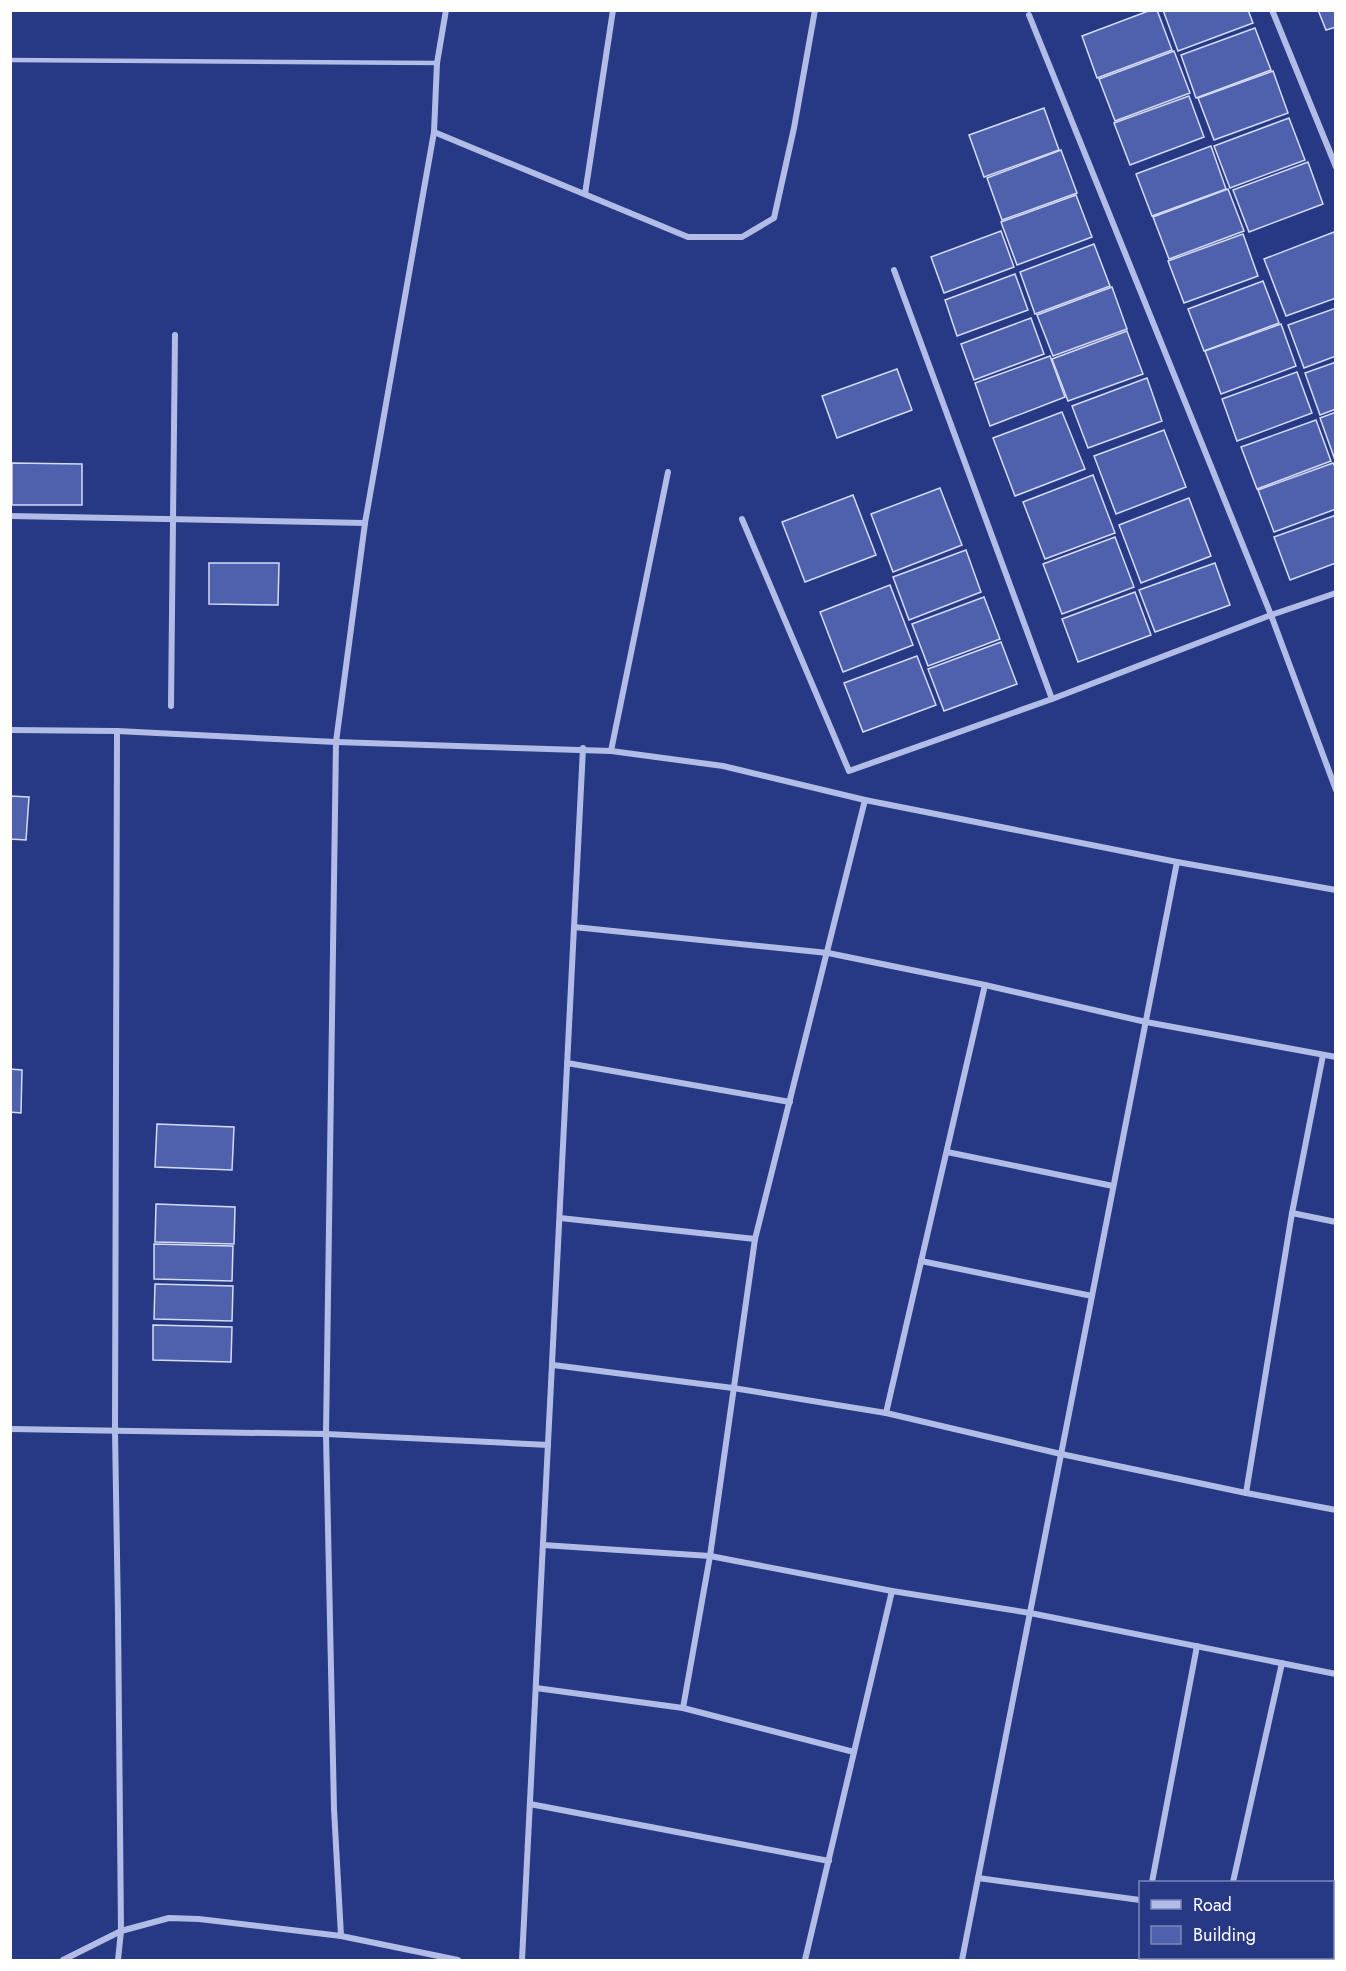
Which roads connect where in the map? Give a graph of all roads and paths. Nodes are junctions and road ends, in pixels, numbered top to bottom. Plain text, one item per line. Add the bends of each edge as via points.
1 (446, 10) edge
2 (613, 10) edge
3 (815, 10) edge
4 (1272, 10) edge
5 (1029, 15) dead end
6 (10, 60) edge
7 (437, 63) junction
8 (434, 132) junction
9 (1335, 168) edge
10 (585, 194) junction
11 (894, 270) dead end
12 (175, 335) dead end
13 (668, 472) dead end
14 (10, 516) edge
15 (175, 519) junction
16 (742, 519) dead end
17 (365, 523) junction
18 (1335, 593) edge
19 (1271, 615) junction
20 (1052, 699) junction
21 (171, 705) dead end
22 (10, 730) edge
23 (117, 731) junction
24 (336, 742) junction
25 (583, 748) junction
26 (611, 751) junction
27 (1335, 790) edge
28 (865, 800) junction
29 (1177, 862) junction
30 (1335, 890) edge
31 (574, 927) junction
32 (828, 953) junction
33 (985, 985) junction
34 (1146, 1022) junction
35 (1323, 1055) junction
36 (1335, 1057) edge
37 (567, 1063) junction
38 (790, 1102) junction
39 (946, 1152) junction
40 (1113, 1186) junction
41 (1292, 1213) junction
42 (560, 1218) junction
43 (1335, 1222) edge
44 (755, 1239) junction
45 (921, 1261) junction
46 (1092, 1296) junction
47 (552, 1365) junction
48 (733, 1388) junction
49 (886, 1413) junction
50 (10, 1429) edge
51 (115, 1431) junction
52 (326, 1434) junction
53 (548, 1445) junction
54 (1061, 1454) junction
55 (1246, 1493) junction
56 (1335, 1510) edge
57 (543, 1545) junction
58 (710, 1556) junction
59 (892, 1591) junction
60 (1030, 1613) junction
61 (1197, 1646) junction
62 (1282, 1663) junction
63 (1335, 1674) edge
64 (536, 1688) junction
65 (683, 1708) junction
66 (854, 1752) junction
67 (530, 1804) junction
68 (829, 1861) junction
69 (978, 1878) junction
70 (1152, 1881) edge
71 (1233, 1881) edge
72 (1139, 1900) edge
73 (121, 1931) junction
74 (341, 1935) junction
75 (63, 1960) edge
76 (117, 1960) edge
77 (458, 1960) edge
78 (522, 1960) edge
79 (806, 1960) edge
80 (962, 1960) edge

1 - 7 street
2 - 10 street
3 - 10 street via 774,218 742,237 688,237
4 - 9 street
5 - 19 street
6 - 7 lane
7 - 8 street
8 - 10 street
8 - 17 street
11 - 20 street
12 - 15 street
13 - 26 street
14 - 15 street
15 - 17 street
15 - 21 street
16 - 20 street via 849,771
17 - 24 street
18 - 19 street
19 - 20 street
19 - 27 street
22 - 23 street
23 - 24 street
23 - 51 street
24 - 25 street
24 - 52 street
25 - 26 street
25 - 31 street
26 - 28 street via 723,766
28 - 29 street
28 - 32 street
29 - 30 street
29 - 34 street
31 - 32 street
31 - 37 street
32 - 33 street
32 - 38 street
33 - 34 street
33 - 39 street
34 - 35 street
34 - 40 street
35 - 36 street
35 - 41 street
37 - 38 street
37 - 42 street
38 - 44 street
39 - 40 street
39 - 45 street
40 - 46 street
41 - 43 street
41 - 55 street
42 - 44 street
42 - 47 street
44 - 48 street
45 - 46 street
45 - 49 street
46 - 54 street
47 - 48 street
47 - 53 street
48 - 49 street
48 - 58 street
49 - 54 street
50 - 51 street
51 - 52 street
51 - 73 street
52 - 53 street
52 - 74 street via 334,1809
53 - 57 street
54 - 55 street
54 - 60 street
55 - 56 street
57 - 58 street
57 - 64 street
58 - 59 street
58 - 65 street
59 - 60 street
59 - 66 street
60 - 61 street
60 - 69 street
61 - 62 street
61 - 70 street
62 - 63 street
62 - 71 street
64 - 65 street
64 - 67 street
65 - 66 street
66 - 68 street
67 - 68 street
67 - 78 street
68 - 79 street
69 - 72 street
69 - 80 street
73 - 74 street via 169,1918
73 - 75 street
73 - 76 street
74 - 77 street

